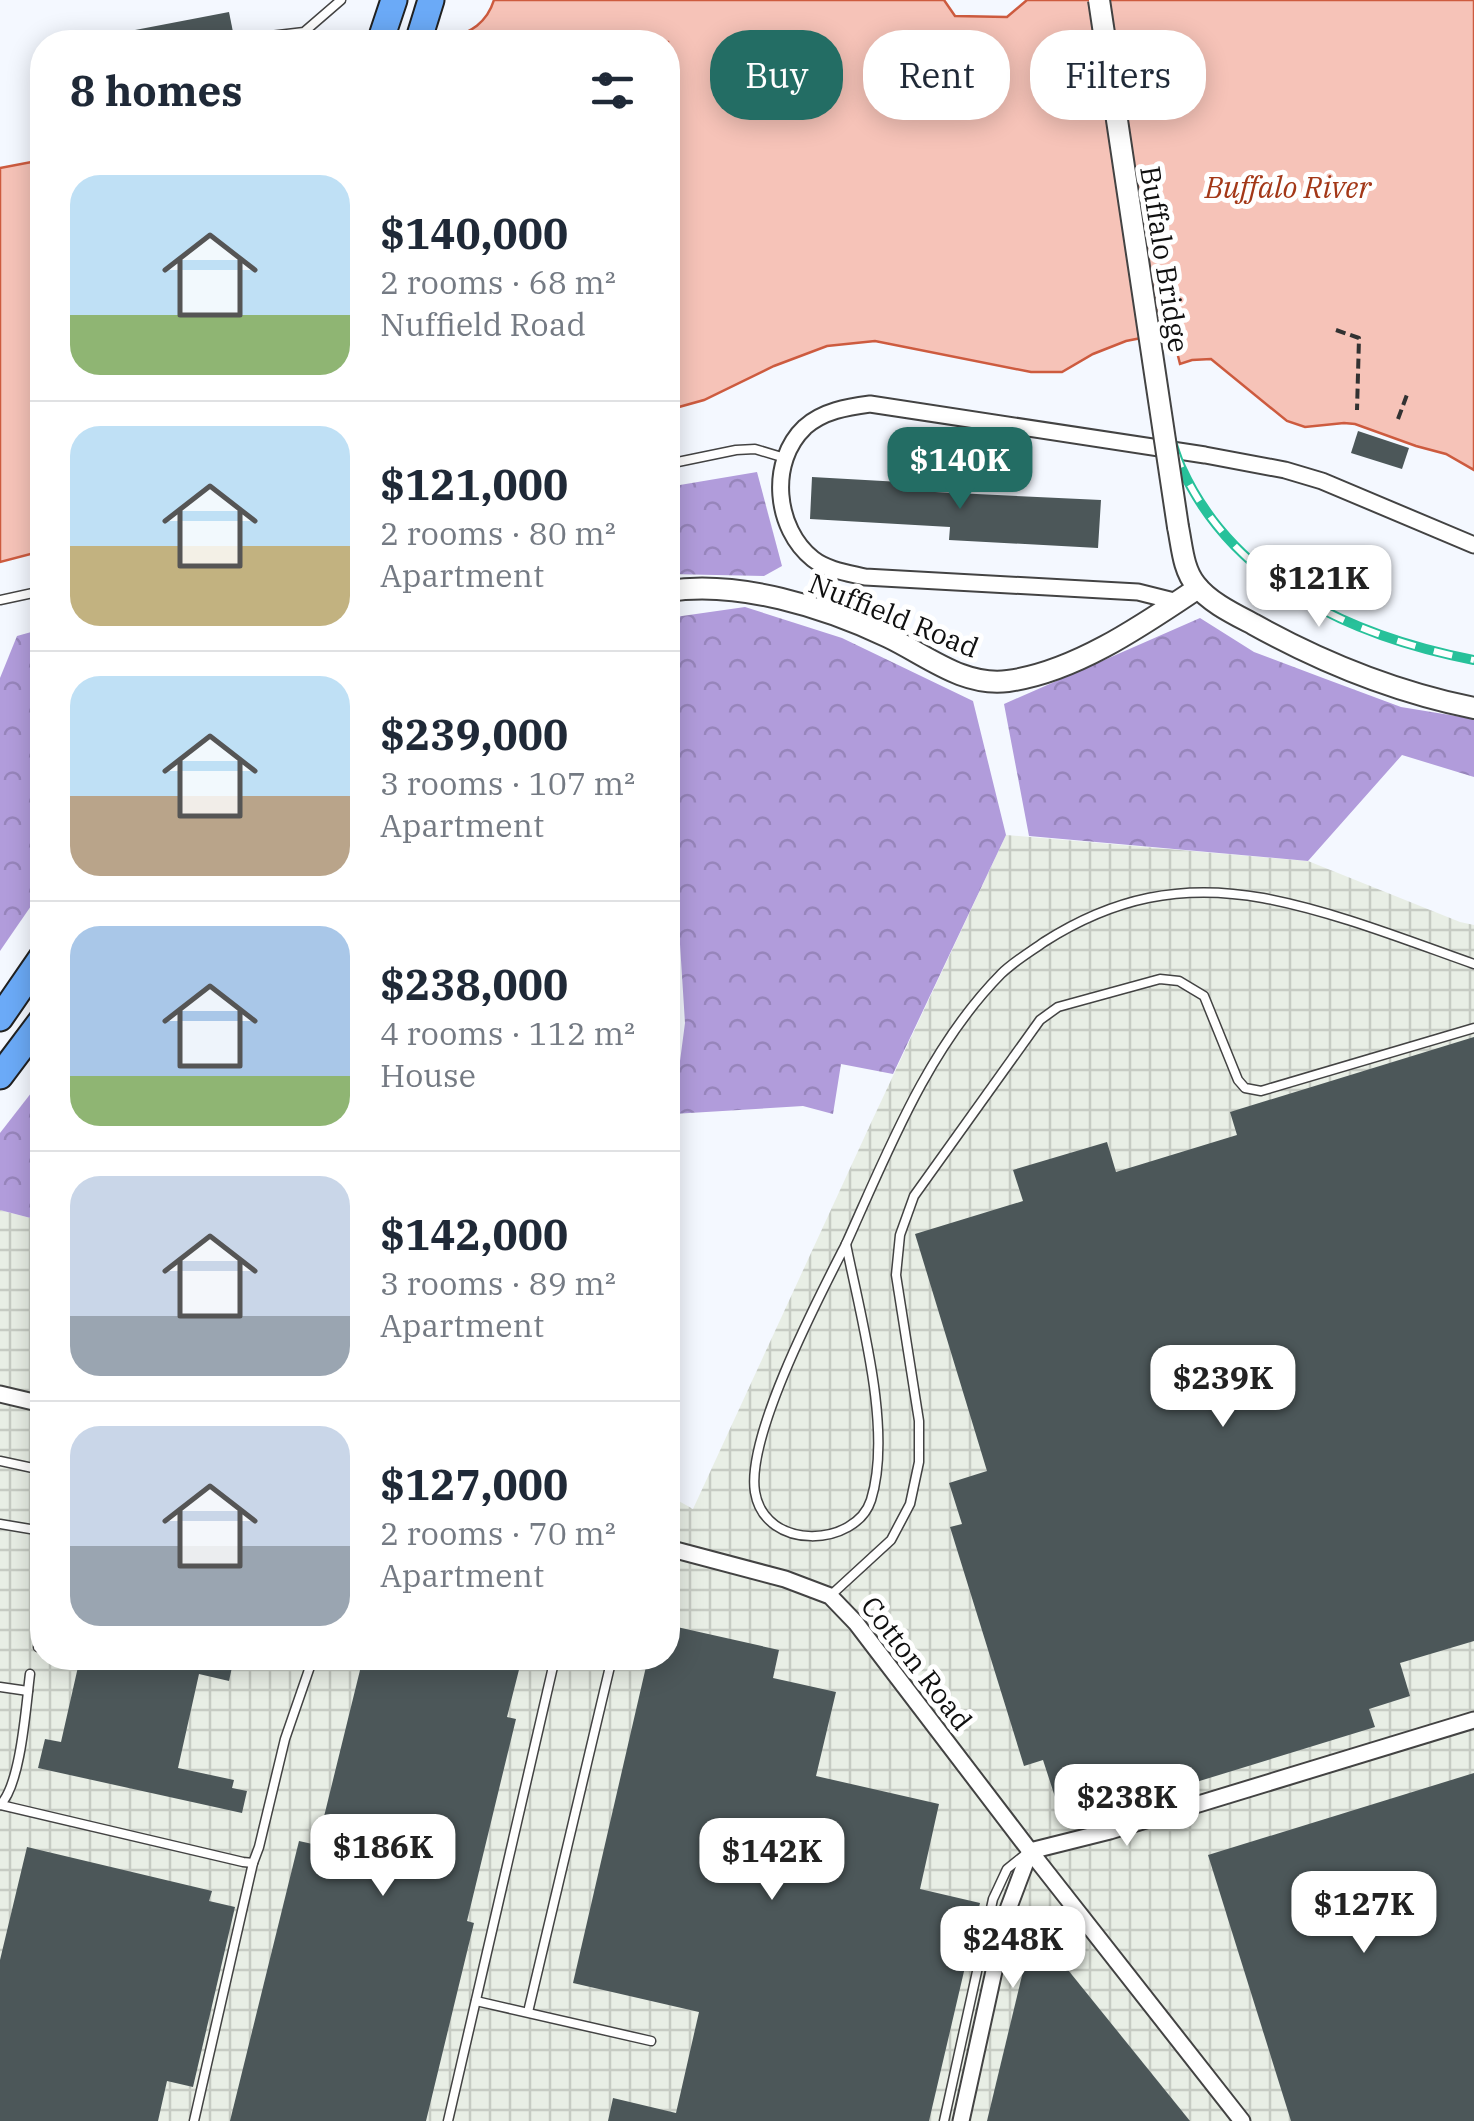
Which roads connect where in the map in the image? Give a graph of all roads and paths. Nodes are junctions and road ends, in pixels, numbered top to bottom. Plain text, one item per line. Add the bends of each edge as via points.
1 (341, 0) edge
2 (394, 0) edge
3 (430, 0) edge
4 (1098, 0) edge
5 (306, 30) edge
6 (384, 30) edge
7 (421, 30) edge
8 (1336, 330) dead end
9 (1408, 392) dead end
10 (1357, 410) dead end
11 (1398, 418) dead end
12 (786, 458) junction
13 (680, 462) edge
14 (1474, 545) edge
15 (1198, 588) junction
16 (680, 592) edge
17 (30, 594) edge
18 (0, 600) edge
19 (1178, 602) junction
20 (1474, 708) edge
21 (1474, 964) edge
22 (30, 974) edge
23 (0, 1018) edge
24 (1474, 1028) edge
25 (30, 1036) edge
26 (0, 1076) edge
27 (846, 1244) junction
28 (0, 1394) edge
29 (30, 1401) edge
30 (0, 1461) edge
31 (30, 1467) edge
32 (0, 1524) edge
33 (30, 1529) edge
34 (680, 1551) edge
35 (830, 1596) junction
36 (309, 1670) edge
37 (552, 1670) edge
38 (609, 1670) edge
39 (30, 1674) dead end
40 (0, 1687) edge
41 (28, 1691) junction
42 (1474, 1720) edge
43 (0, 1805) edge
44 (1030, 1851) junction
45 (253, 1863) junction
46 (476, 2000) junction
47 (528, 2012) junction
48 (651, 2041) dead end
49 (194, 2121) edge
50 (448, 2121) edge
51 (944, 2121) edge
52 (961, 2121) edge
53 (1242, 2121) edge

1 - 5 lane
2 - 6 main road
3 - 7 main road
4 - 15 street, Buffalo Bridge, bridge via 1178,527
8 - 10 path via 1358,338
9 - 11 path
12 - 13 lane via 755,449
12 - 14 street via 816,419 870,404 1285,470
12 - 19 street via 780,479 791,533 825,566 876,578 1138,592
15 - 19 street, Nuffield Road
15 - 20 street via 1330,664
16 - 19 street, Nuffield Road via 740,592 817,608 953,672 991,681 1031,676 1089,654
17 - 18 lane
21 - 27 lane via 1262,898 1177,893 1099,912 1003,972 972,1008 930,1069
22 - 23 main road
24 - 35 lane via 1261,1091 1238,1080 1204,996 1179,980 1058,1006 1040,1020 914,1196 896,1275 919,1421 919,1462 910,1504 891,1540
25 - 26 main road
27 - 27 lane via 873,1380 876,1478 870,1505 852,1524 796,1536 762,1511 754,1473 771,1408
28 - 29 street
30 - 31 lane
32 - 33 lane
34 - 35 street, Cotton Road
35 - 44 street, Cotton Road
36 - 45 lane
37 - 46 lane
38 - 47 lane
39 - 41 lane
40 - 41 lane
41 - 43 lane via 14,1778
42 - 44 street
43 - 45 lane
44 - 51 lane via 1007,1869 993,1900
44 - 52 street via 1008,1912
44 - 53 street, Cotton Road
45 - 49 lane
46 - 47 lane
46 - 50 lane
47 - 48 lane

